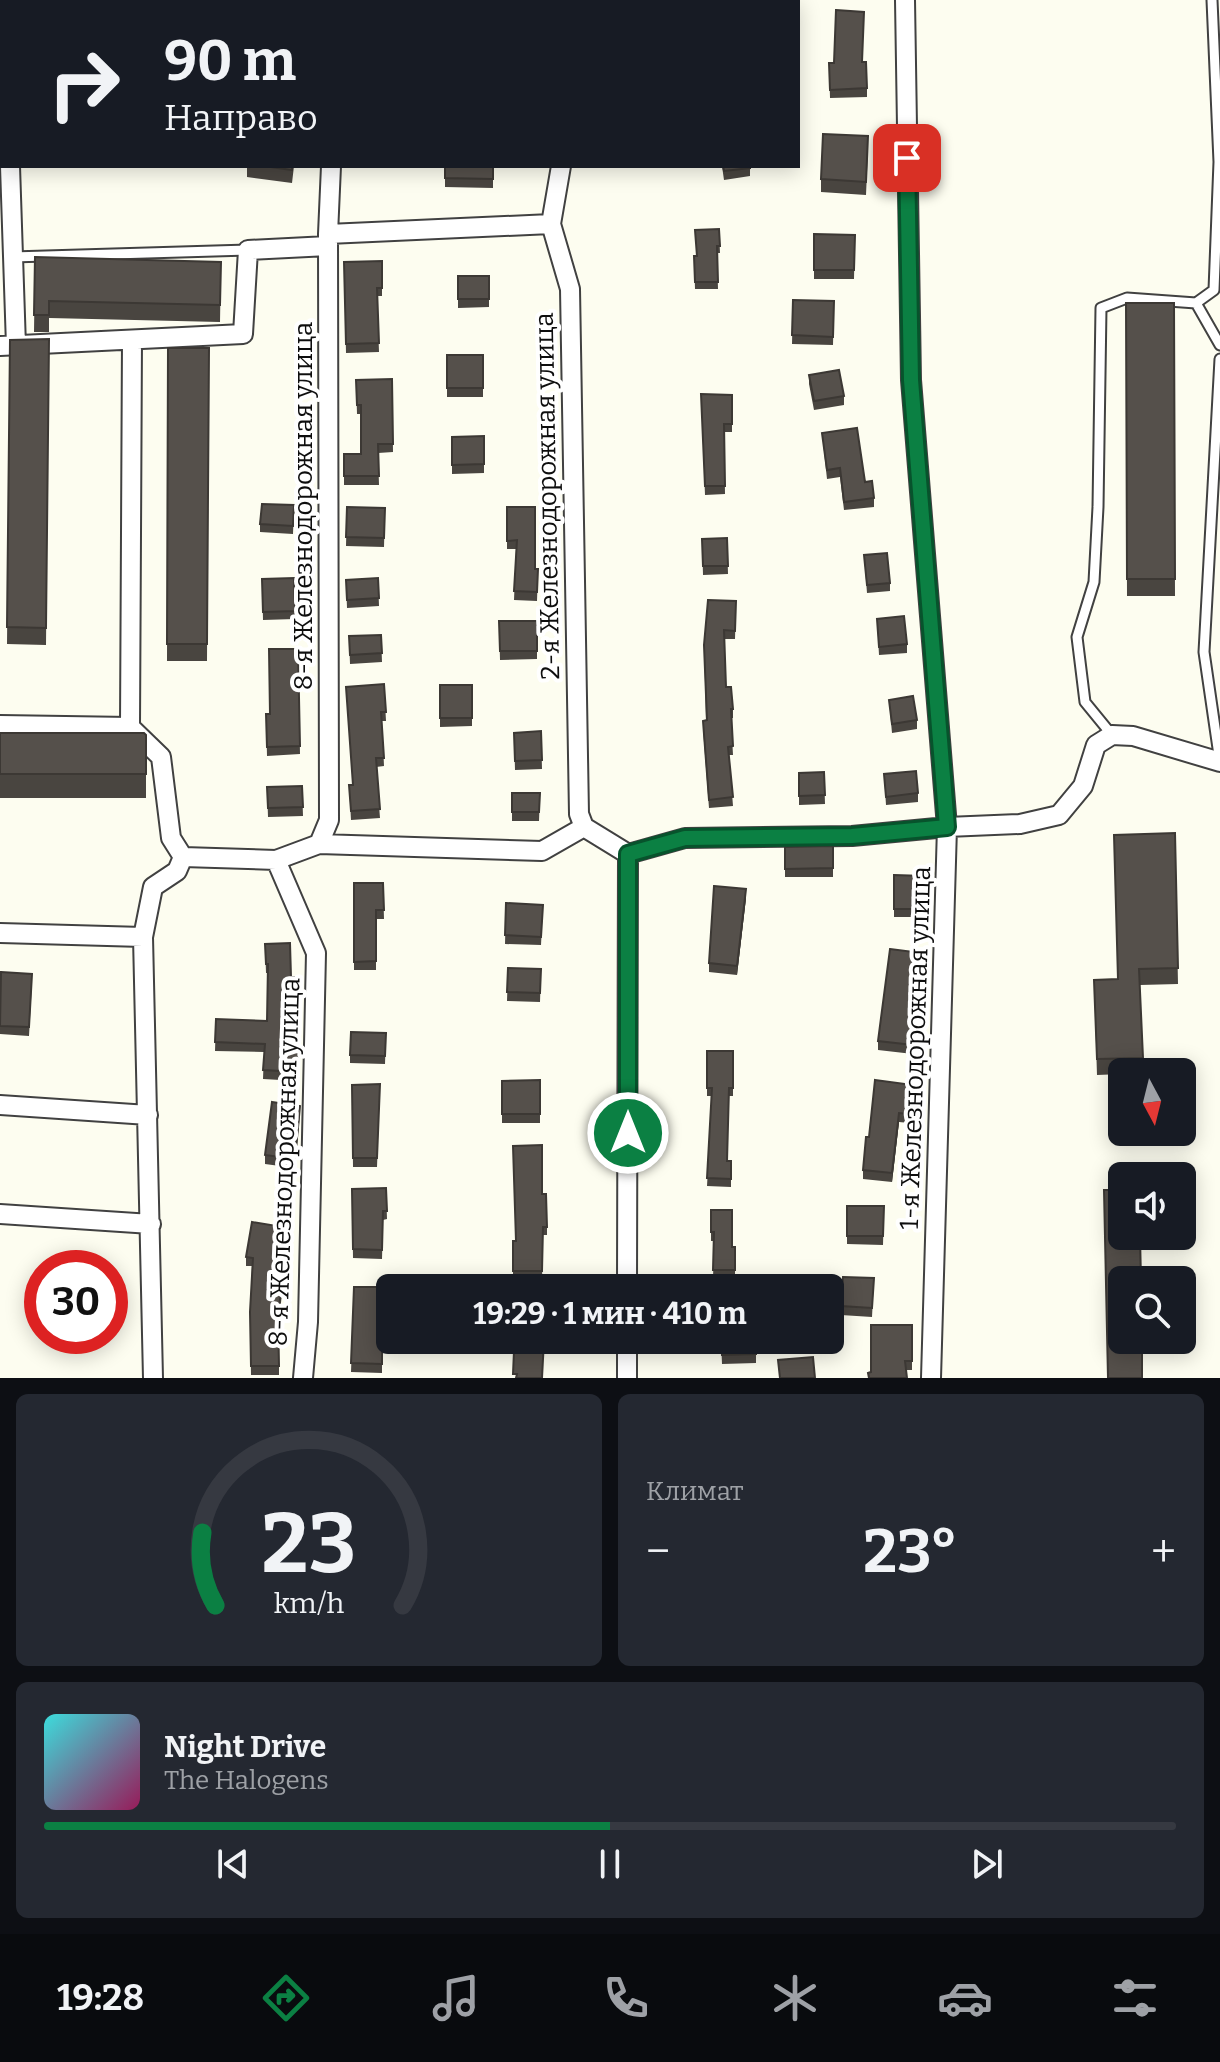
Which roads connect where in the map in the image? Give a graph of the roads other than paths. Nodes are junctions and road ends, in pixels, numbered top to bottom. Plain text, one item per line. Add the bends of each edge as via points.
1 (905, 0) edge
2 (1212, 0) edge
3 (10, 168) edge
4 (331, 168) edge
5 (561, 168) edge
6 (551, 224) junction
7 (328, 240) junction
8 (248, 250) junction
9 (12, 257) junction
10 (1196, 303) junction
11 (132, 340) junction
12 (1220, 345) edge
13 (8, 346) edge
14 (1220, 359) edge
15 (0, 725) edge
16 (130, 727) junction
17 (1112, 735) junction
18 (1220, 762) edge
19 (584, 827) junction
20 (947, 827) junction
21 (319, 844) junction
22 (628, 854) junction
23 (183, 857) junction
24 (276, 860) junction
25 (0, 933) edge
26 (143, 937) junction
27 (0, 1105) edge
28 (148, 1115) junction
29 (0, 1214) edge
30 (151, 1224) junction
31 (627, 1274) edge
32 (627, 1354) edge
33 (153, 1378) edge
34 (303, 1378) edge
35 (627, 1378) edge
36 (931, 1378) edge

1 - 20 street, 1-я Железнодорожная улица via 911,380
2 - 10 lane via 1219,162 1214,290
3 - 9 street
4 - 7 street, 8-я Железнодорожная улица
5 - 6 street, 2-я Железнодорожная улица
6 - 7 street
6 - 19 street, 2-я Железнодорожная улица via 570,289 579,814
7 - 8 street
7 - 21 street, 8-я Железнодорожная улица via 329,820
8 - 9 lane
8 - 11 street via 243,334
9 - 13 street
10 - 12 lane
10 - 17 lane via 1127,298 1101,308 1094,582 1077,637 1085,702
11 - 13 street
11 - 16 street
14 - 18 lane via 1204,652
15 - 16 street
16 - 23 street via 161,757 171,838
17 - 18 street via 1133,736
17 - 20 street via 1096,745 1083,786 1059,815 1020,824
19 - 21 street via 542,851
19 - 22 street
20 - 22 street via 852,836 685,838
20 - 36 street, 1-я Железнодорожная улица
21 - 24 street
22 - 31 street
23 - 24 street
23 - 26 street via 177,871 153,887
24 - 34 street, 8-я Железнодорожная улица via 316,953
25 - 26 street
26 - 28 street
27 - 28 street
28 - 30 street
29 - 30 street
30 - 33 street
32 - 35 street

